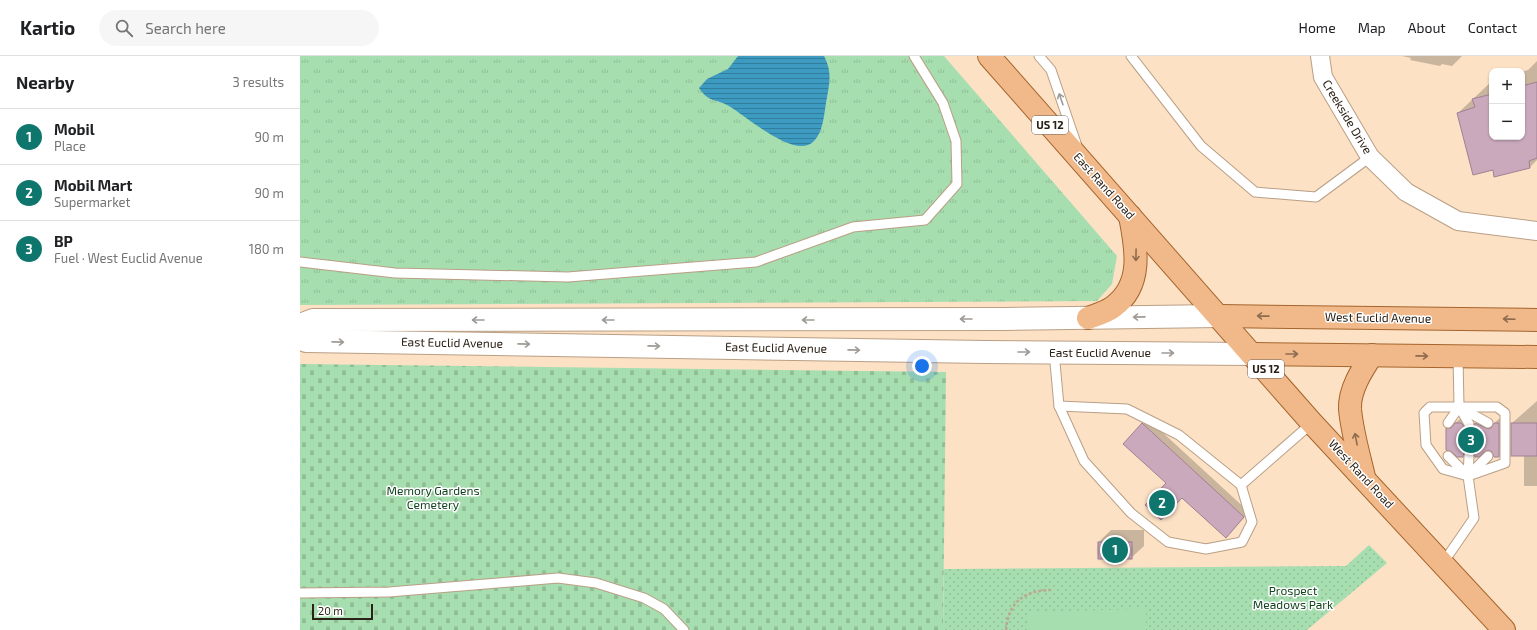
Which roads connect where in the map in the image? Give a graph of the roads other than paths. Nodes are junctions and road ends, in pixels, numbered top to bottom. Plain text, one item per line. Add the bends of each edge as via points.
1 (914, 56) edge
2 (989, 56) edge
3 (1039, 56) edge
4 (1130, 56) edge
5 (1320, 56) edge
6 (1370, 156) junction
7 (1082, 162) junction
8 (1130, 216) junction
9 (1537, 231) edge
10 (300, 262) edge
11 (1220, 316) junction
12 (1088, 318) junction
13 (1537, 320) edge
14 (300, 325) edge
15 (300, 338) edge
16 (1054, 352) junction
17 (1253, 354) junction
18 (1372, 355) junction
19 (1458, 356) junction
20 (1537, 357) edge
21 (1059, 406) junction
22 (1459, 407) junction
23 (1312, 423) junction
24 (1448, 423) dead end
25 (1488, 423) dead end
26 (1469, 424) dead end
27 (1448, 456) dead end
28 (1469, 456) dead end
29 (1488, 456) dead end
30 (1468, 476) junction
31 (1364, 477) junction
32 (1241, 485) junction
33 (1443, 563) junction
34 (300, 593) edge
35 (684, 630) edge
36 (1504, 630) edge

1 - 10 lane via 942,103 956,141 957,184 925,220 853,227 756,262 568,277 395,273
2 - 7 main road, East Rand Road / US 12
7 -> 3 lane via 1051,70
4 - 6 lane via 1201,146 1255,192 1316,197
5 - 6 street, Creekside Drive via 1322,77
6 - 9 street, Creekside Drive via 1406,192 1458,221
7 - 8 main road, East Rand Road / US 12
8 - 11 main road, East Rand Road / US 12
8 -> 12 main road via 1136,246 1135,274 1128,290 1113,307
11 -> 12 main road, East Euclid Avenue
13 -> 11 main road, West Euclid Avenue
11 - 17 main road, West Rand Road / US 12
12 -> 14 main road, East Euclid Avenue via 313,320
15 -> 16 main road, East Euclid Avenue via 306,341
16 -> 17 main road, East Euclid Avenue
16 - 21 lane
17 -> 18 main road
17 - 23 main road, West Rand Road / US 12
18 -> 19 main road
31 -> 18 main road via 1350,408 1359,377
19 - 20 main road
19 - 22 lane
21 - 32 lane via 1127,409 1179,435
21 - 32 lane via 1084,461 1131,513 1168,542 1206,549 1242,542 1252,522
22 - 24 lane
22 - 25 lane
22 - 26 lane
22 - 30 lane via 1430,407 1424,413 1426,445 1443,469
22 - 30 lane via 1497,407 1506,413 1505,463
23 - 31 main road, West Rand Road / US 12
23 - 32 lane
27 - 30 lane
28 - 30 lane
29 - 30 lane
30 - 33 lane via 1474,518
31 - 33 main road, West Rand Road / US 12
33 - 36 main road, West Rand Road / US 12
34 - 35 lane via 389,592 558,578 596,584 644,598 664,609

